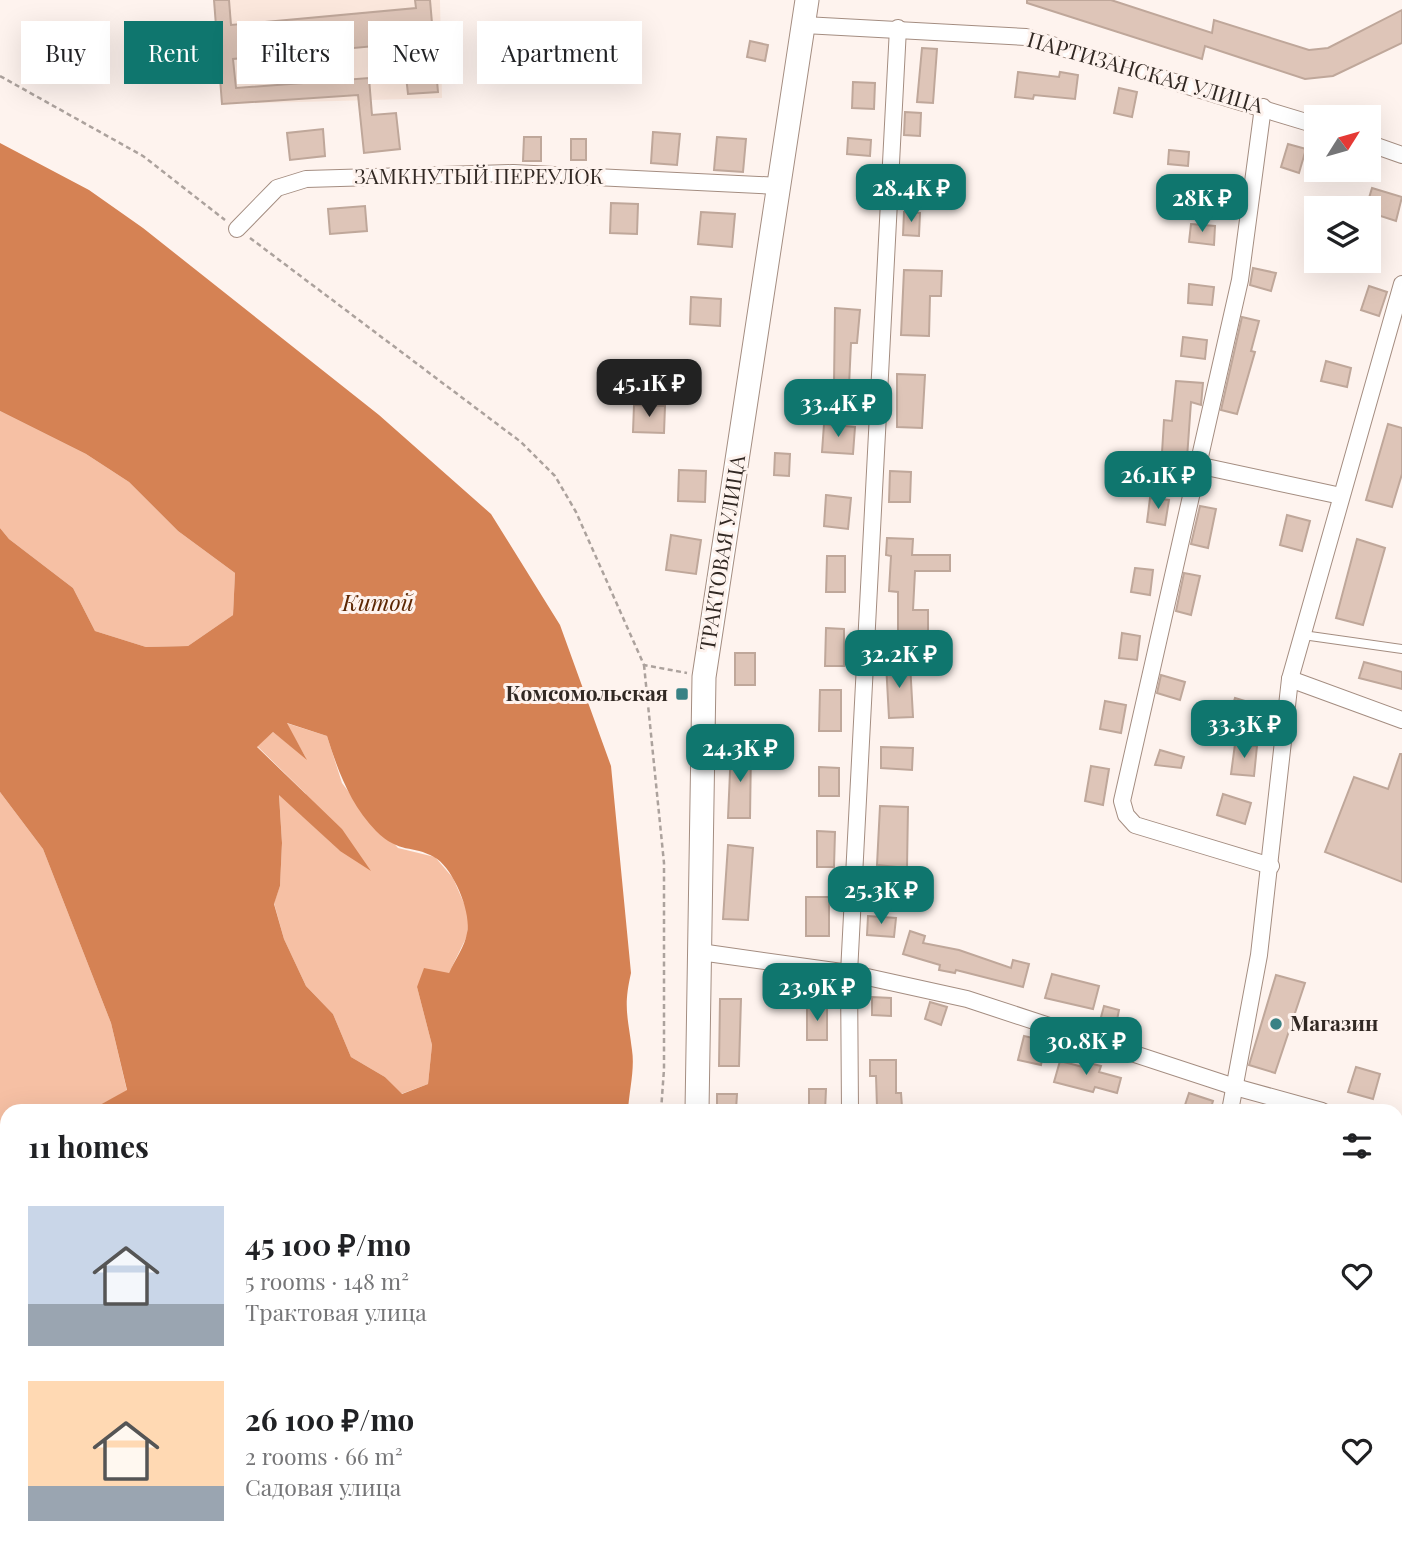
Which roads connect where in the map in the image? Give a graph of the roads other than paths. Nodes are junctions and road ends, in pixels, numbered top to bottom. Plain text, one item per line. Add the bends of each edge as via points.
1 (807, 0) edge
2 (804, 25) junction
3 (898, 28) junction
4 (1263, 107) junction
5 (1304, 121) edge
6 (1381, 148) edge
7 (1402, 155) edge
8 (780, 186) junction
9 (237, 229) road end
10 (1402, 284) edge
11 (1197, 465) junction
12 (1341, 496) junction
13 (1303, 635) junction
14 (1402, 649) edge
15 (1290, 680) junction
16 (1402, 720) edge
17 (1271, 866) junction
18 (700, 952) junction
19 (849, 973) junction
20 (1235, 1087) junction
21 (697, 1104) edge
22 (850, 1104) edge
23 (1231, 1104) edge
24 (1288, 1104) edge

1 - 2 street, ТРАКТОВАЯ УЛИЦА
2 - 3 street, ПАРТИЗАНСКАЯ УЛИЦА
2 - 8 street, ТРАКТОВАЯ УЛИЦА
3 - 4 street, ПАРТИЗАНСКАЯ УЛИЦА via 1026,37
3 - 19 street
4 - 5 street, ПАРТИЗАНСКАЯ УЛИЦА
4 - 11 street via 1240,280
6 - 7 street
8 - 9 street, ЗАМКНУТЫЙ ПЕРЕУЛОК via 513,173 306,179 277,188
8 - 18 street, ТРАКТОВАЯ УЛИЦА via 704,677
10 - 12 street
11 - 12 street
11 - 17 street via 1122,802 1135,825
12 - 13 street
13 - 14 lane
13 - 15 street
15 - 16 street
15 - 17 street
17 - 20 street
18 - 19 street
18 - 21 street, ТРАКТОВАЯ УЛИЦА
19 - 20 street via 967,999
19 - 22 street
20 - 23 street
20 - 24 street

